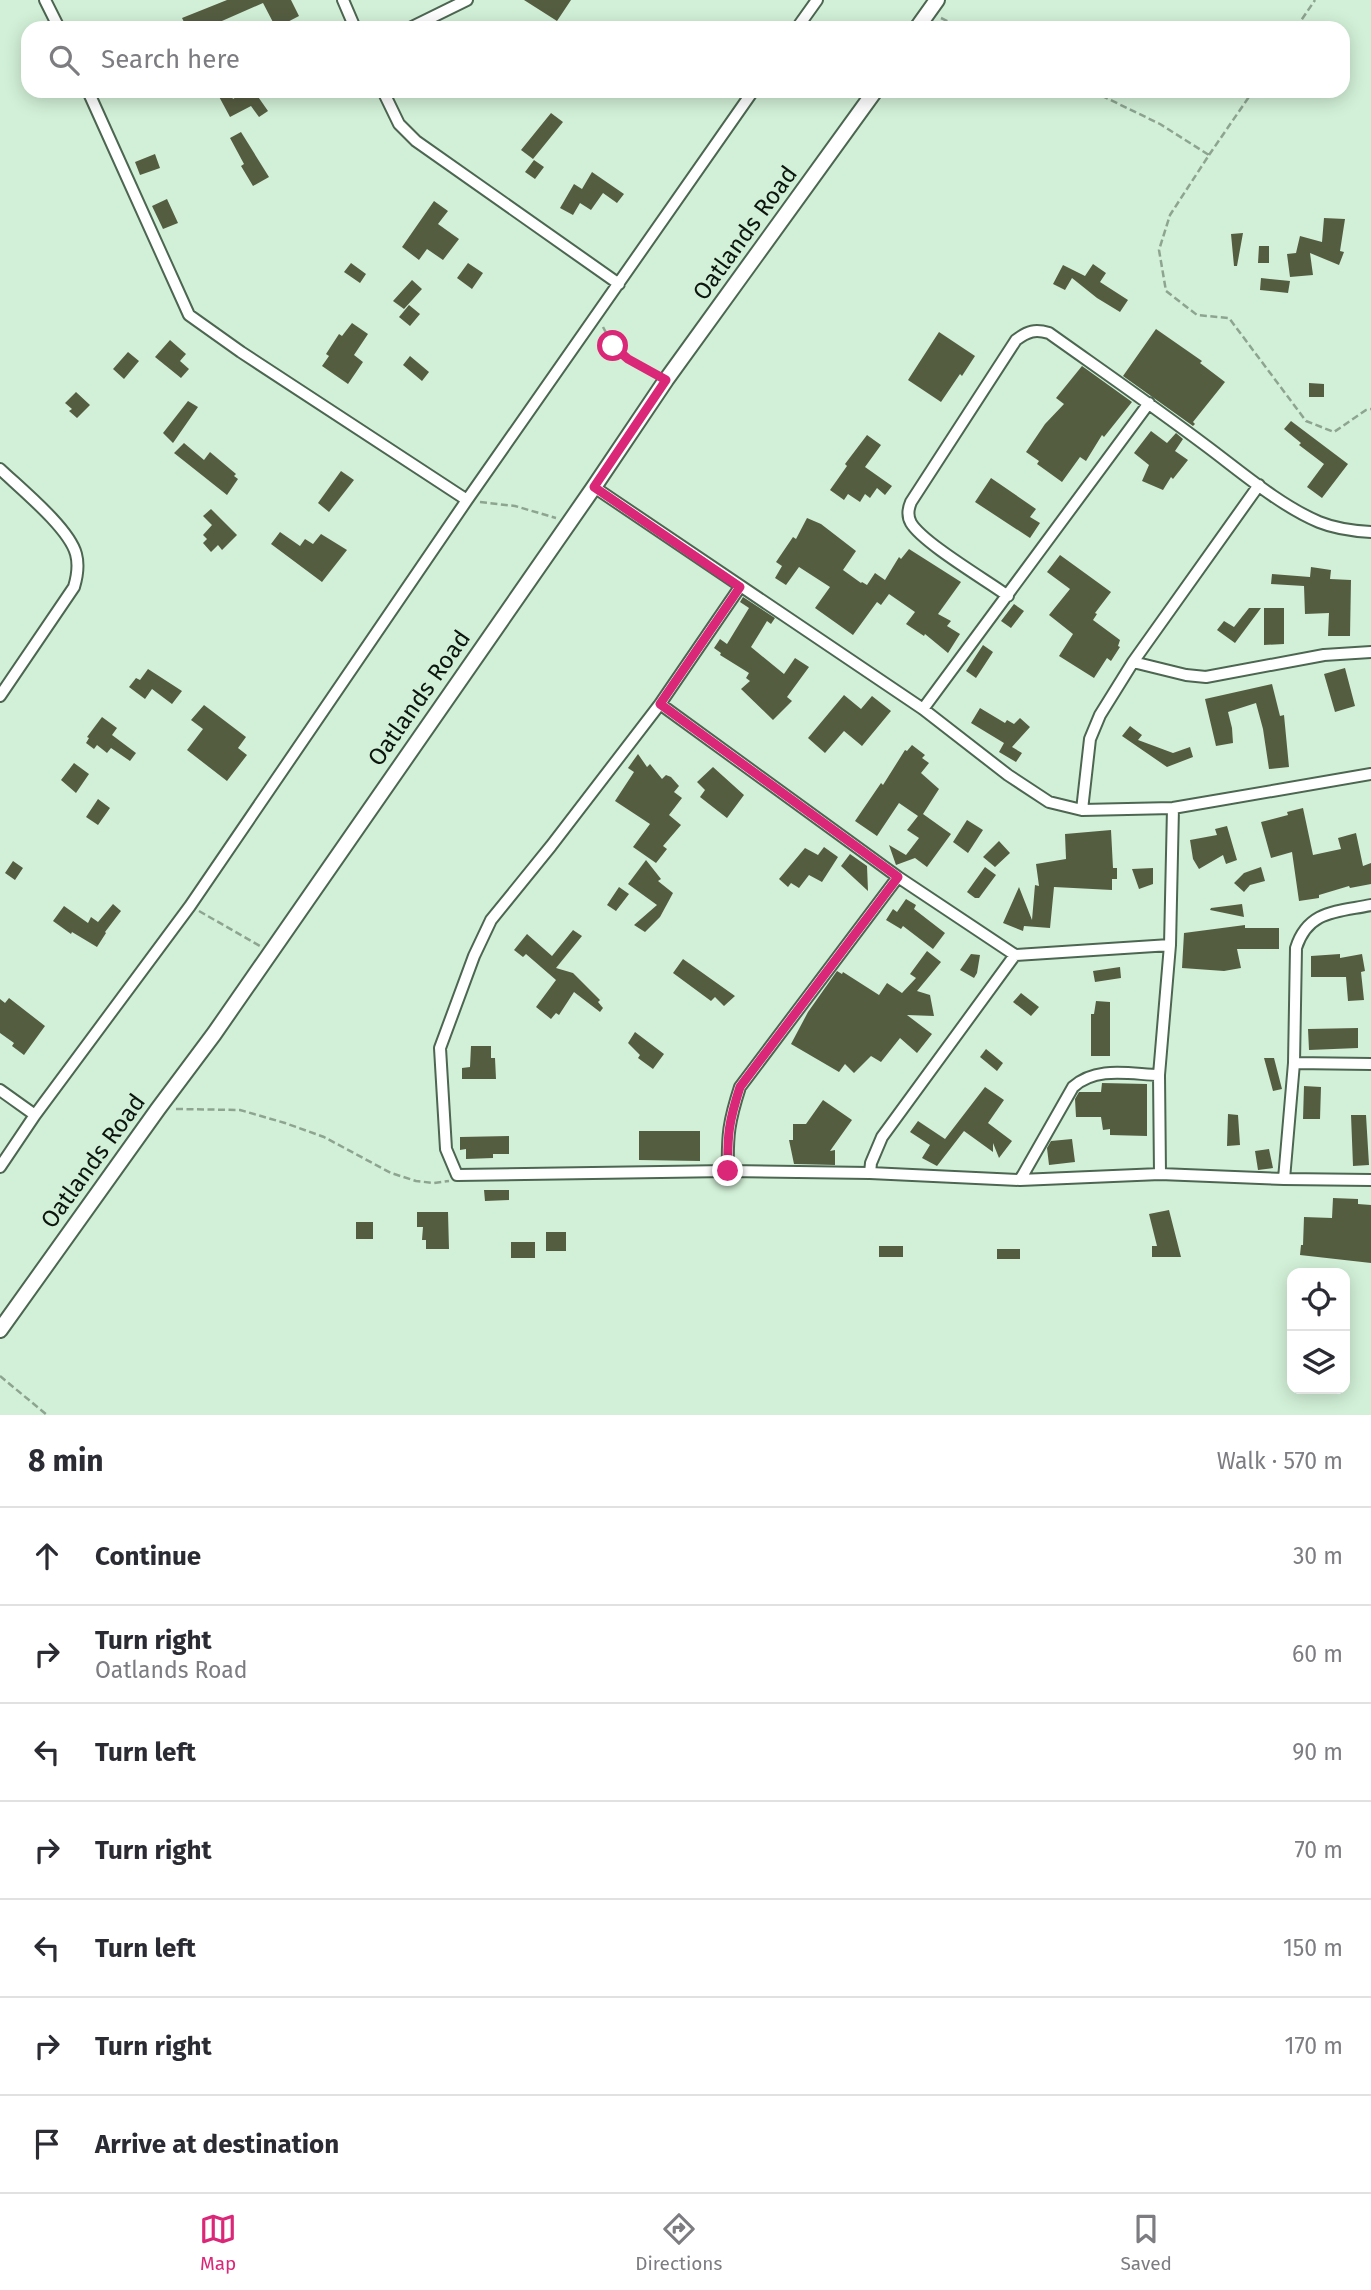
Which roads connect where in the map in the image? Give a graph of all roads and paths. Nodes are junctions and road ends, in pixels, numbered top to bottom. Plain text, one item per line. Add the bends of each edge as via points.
1 (46, 0) edge
2 (343, 0) edge
3 (467, 0) edge
4 (817, 0) edge
5 (1315, 0) edge
6 (933, 6) edge
7 (56, 21) edge
8 (352, 21) edge
9 (424, 21) edge
10 (802, 21) edge
11 (922, 21) edge
12 (953, 21) edge
13 (1301, 21) edge
14 (91, 98) edge
15 (386, 98) edge
16 (748, 98) edge
17 (869, 98) edge
18 (1106, 98) edge
19 (1248, 98) edge
20 (1209, 155) junction
21 (619, 284) junction
22 (597, 316) junction
23 (666, 380) junction
24 (1149, 403) junction
25 (1371, 409) edge
26 (0, 469) edge
27 (1259, 485) junction
28 (594, 487) junction
29 (467, 500) junction
30 (569, 522) junction
31 (1371, 532) edge
32 (740, 587) junction
33 (1008, 596) junction
34 (1371, 652) edge
35 (1133, 662) junction
36 (0, 696) edge
37 (660, 704) junction
38 (923, 709) junction
39 (1371, 774) edge
40 (1173, 808) junction
41 (1082, 810) junction
42 (898, 877) junction
43 (1371, 905) edge
44 (190, 906) junction
45 (1170, 945) junction
46 (271, 952) junction
47 (1015, 955) junction
48 (1294, 1063) junction
49 (1371, 1064) edge
50 (1158, 1075) junction
51 (0, 1090) edge
52 (158, 1109) junction
53 (35, 1115) junction
54 (0, 1167) edge
55 (728, 1171) junction
56 (870, 1173) junction
57 (1160, 1174) junction
58 (457, 1175) junction
59 (1284, 1179) junction
60 (1020, 1180) junction
61 (1371, 1180) edge
62 (0, 1330) edge
63 (0, 1376) edge
64 (47, 1415) edge

1 - 7 street
2 - 8 street
3 - 9 street
4 - 10 street
5 - 13 path
6 - 11 street
6 - 12 path
14 - 29 street via 189,315
15 - 21 street via 399,124 416,141
16 - 21 street
17 - 23 street, Oatlands Road
18 - 20 path
19 - 20 path
20 - 25 path via 1170,215 1159,250 1166,291 1197,315 1229,318 1306,421 1334,432
21 - 22 street
22 - 23 path via 613,346
22 - 29 street
23 - 28 street, Oatlands Road
24 - 27 street
24 - 33 street
24 - 33 street via 1049,333 1027,332 1016,341 908,512 909,521 922,535
26 - 36 street via 68,535 77,555 75,587
27 - 31 street via 1318,522
27 - 35 street
28 - 30 street, Oatlands Road
28 - 32 street
29 - 30 path via 515,506
29 - 44 street
30 - 46 street, Oatlands Road
32 - 37 street
32 - 38 street
33 - 38 street
34 - 35 street via 1324,655 1206,677
35 - 41 street via 1090,739
37 - 42 street
37 - 58 street via 491,920 474,956 440,1048 446,1149
38 - 41 street via 1049,802
39 - 40 street
40 - 41 street
40 - 45 street
42 - 47 street
42 - 55 street via 740,1087 729,1120
43 - 48 street via 1325,914 1301,934 1296,948
44 - 46 path
44 - 53 street
45 - 47 street
45 - 50 street
46 - 52 street, Oatlands Road
47 - 56 street via 882,1137
48 - 49 street
48 - 59 street
50 - 57 street
50 - 60 street via 1098,1073 1082,1079
51 - 53 street
52 - 58 path via 240,1110 324,1137 391,1173 416,1181 446,1182
52 - 62 street, Oatlands Road
53 - 54 street
55 - 56 street
55 - 58 street
56 - 60 street
57 - 59 street
57 - 60 street
59 - 61 street
63 - 64 path

